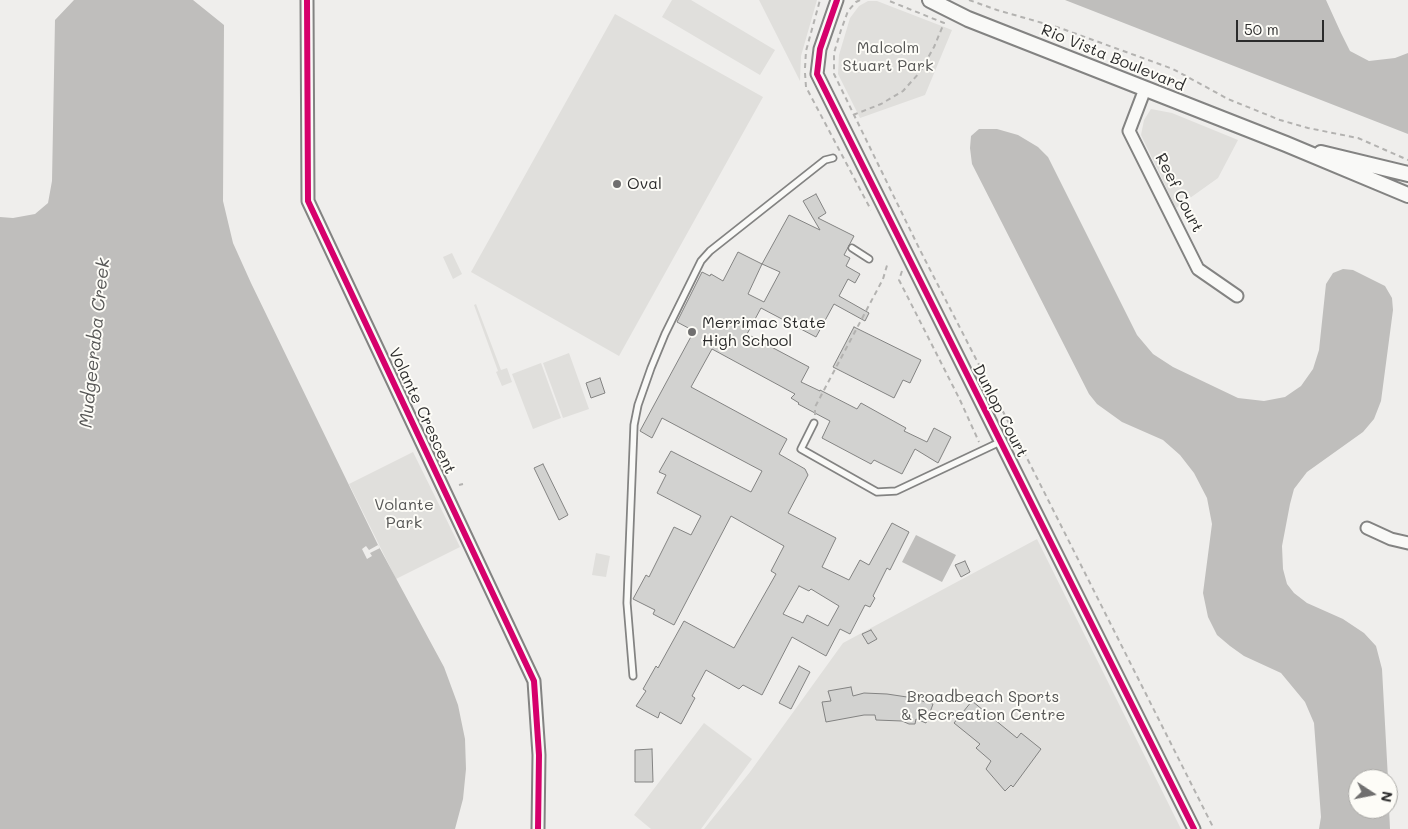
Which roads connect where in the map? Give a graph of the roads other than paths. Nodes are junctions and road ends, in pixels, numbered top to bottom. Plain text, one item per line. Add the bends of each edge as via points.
1 (307, 0) edge
2 (837, 0) edge
3 (930, 0) edge
4 (1145, 89) junction
5 (1286, 144) junction
6 (833, 158) dead end
7 (1408, 174) edge
8 (1408, 196) edge
9 (852, 248) dead end
10 (869, 259) dead end
11 (1236, 296) dead end
12 (814, 422) road end
13 (1000, 442) junction
14 (1367, 528) dead end
15 (1408, 543) edge
16 (633, 676) dead end
17 (538, 829) edge
18 (1194, 829) edge

1 - 17 street, Volante Crescent via 308,201 534,681 539,755
2 - 13 street, Dunlop Court via 820,49 817,74
3 - 4 street, Rio Vista Boulevard via 968,19
4 - 5 street, Rio Vista Boulevard
4 - 11 street, Reef Court via 1129,131 1198,268
5 - 7 street, Rio Vista Boulevard
5 - 8 street, Rio Vista Boulevard
6 - 16 lane via 825,160 701,261 651,368 634,426 627,603
9 - 10 lane
12 - 13 lane via 801,449 877,492 896,491
13 - 18 street, Dunlop Court
14 - 15 street

